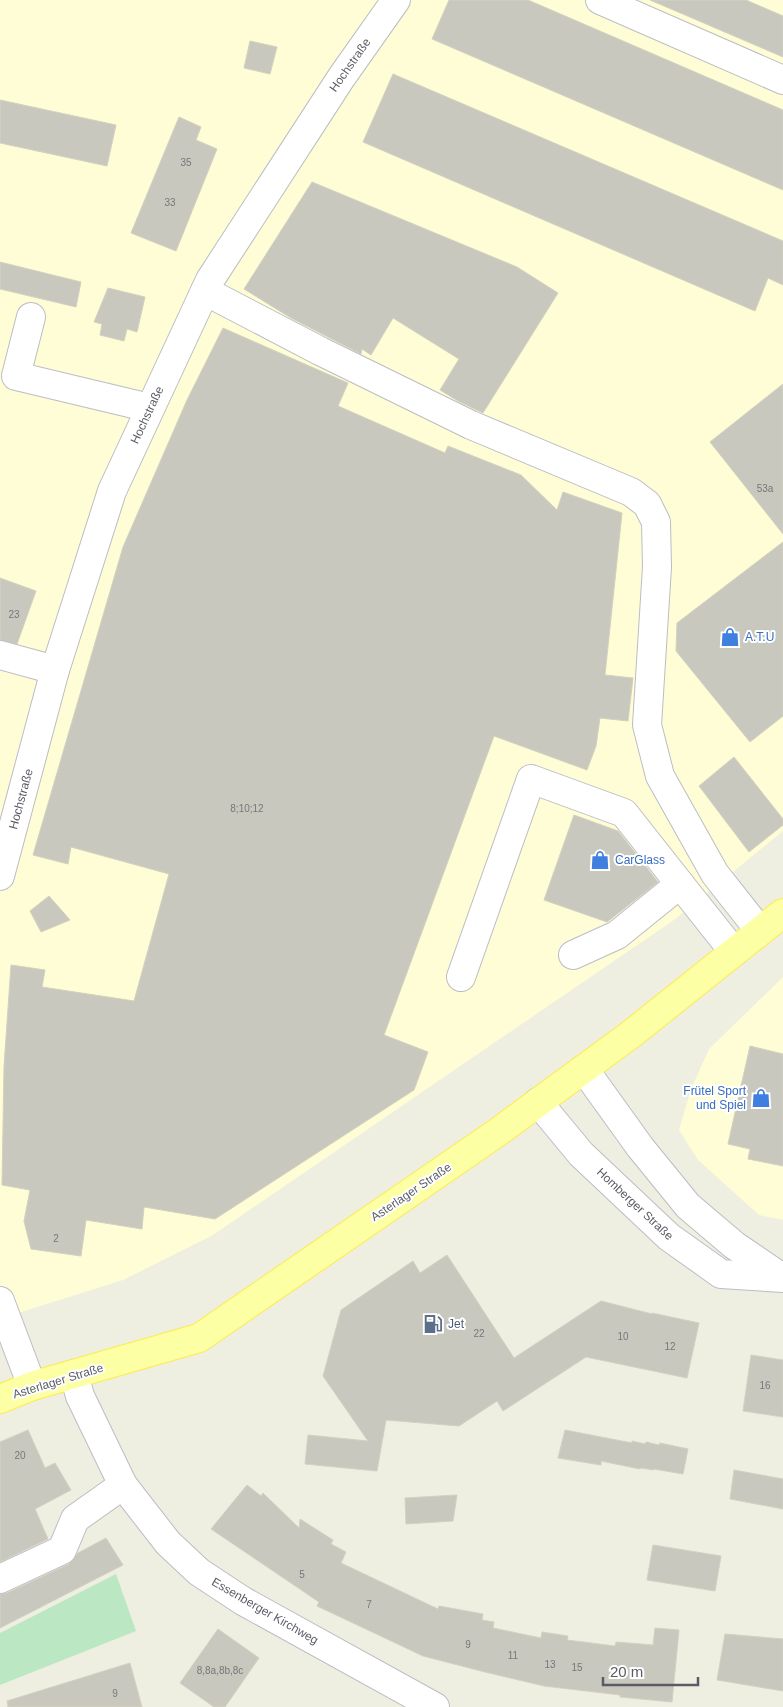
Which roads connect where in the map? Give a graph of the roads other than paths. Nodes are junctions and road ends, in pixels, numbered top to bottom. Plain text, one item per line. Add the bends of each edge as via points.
1 (396, 0) edge
2 (600, 0) edge
3 (783, 80) edge
4 (205, 291) junction
5 (30, 317) dead end
6 (150, 408) junction
7 (0, 655) edge
8 (56, 670) junction
9 (0, 876) edge
10 (680, 884) junction
11 (783, 912) edge
12 (760, 931) junction
13 (734, 952) junction
14 (573, 955) dead end
15 (460, 978) dead end
16 (584, 1069) junction
17 (538, 1102) junction
18 (782, 1278) edge
19 (0, 1301) edge
20 (74, 1374) junction
21 (32, 1386) junction
22 (0, 1399) edge
23 (123, 1485) junction
24 (0, 1579) edge
25 (435, 1707) edge

1 - 4 street, Hochstraße via 341,78
2 - 3 street
4 - 6 street, Hochstraße
4 - 12 street via 471,426 631,492 647,504 656,522 657,567 647,725 652,747 660,776 715,874
5 - 6 street via 16,376
6 - 8 street, Hochstraße via 112,491
7 - 8 street
8 - 9 street, Hochstraße
10 - 13 street
10 - 14 street via 617,935
10 - 15 street via 624,813 531,779
11 - 12 main road, Asterlager Straße
12 - 13 main road, Asterlager Straße
13 - 16 main road, Asterlager Straße
16 - 17 main road, Asterlager Straße
16 - 18 street, Homberger Straße via 640,1147 688,1206 734,1245
17 - 18 street, Homberger Straße via 581,1154 669,1237 721,1274
17 - 20 main road, Asterlager Straße via 199,1338
19 - 21 street
20 - 21 main road, Asterlager Straße
20 - 23 street, Essenberger Kirchweg via 80,1396
21 - 22 main road, Asterlager Straße
23 - 24 street via 75,1519 62,1550
23 - 25 street, Essenberger Kirchweg via 168,1543 199,1572 243,1601

